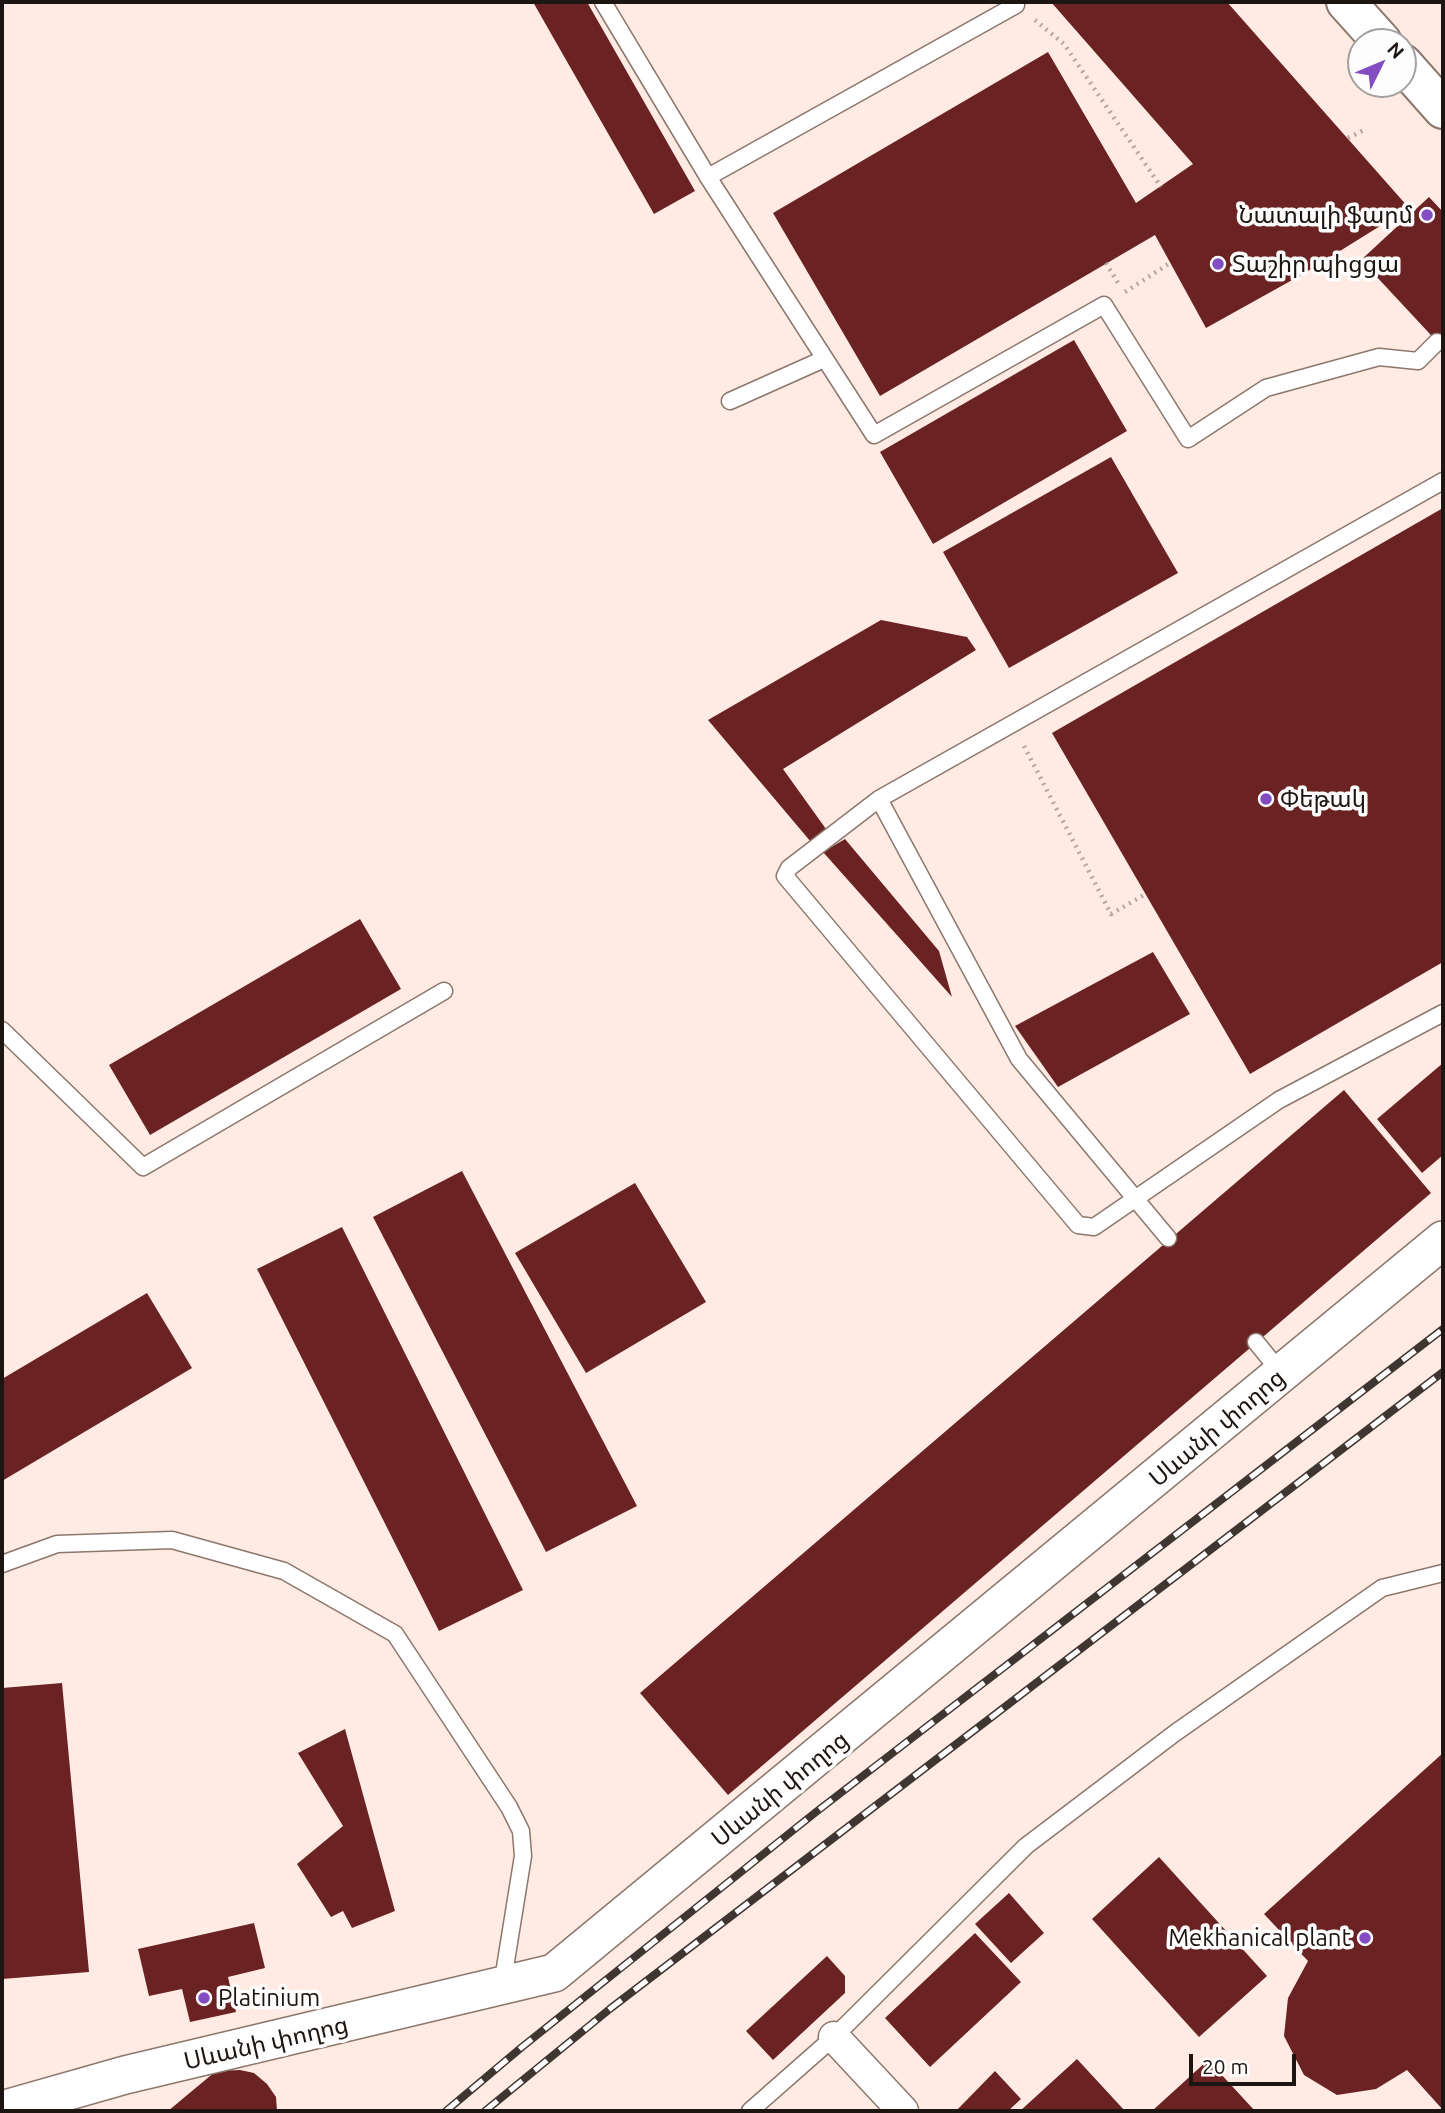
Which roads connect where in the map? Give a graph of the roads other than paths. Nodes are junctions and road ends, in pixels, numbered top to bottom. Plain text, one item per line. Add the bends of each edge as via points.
1 (603, 2) edge
2 (1346, 2) edge
3 (1014, 4) edge
4 (1369, 28) edge
5 (1417, 80) edge
6 (1443, 109) edge
7 (708, 177) junction
8 (1437, 342) dead end
9 (824, 359) junction
10 (730, 401) dead end
11 (1443, 481) edge
12 (879, 799) junction
13 (444, 991) dead end
14 (1443, 1013) edge
15 (2, 1030) edge
16 (1134, 1199) junction
17 (1168, 1238) dead end
18 (1443, 1240) edge
19 (1255, 1342) dead end
20 (1282, 1374) junction
21 (2, 1564) edge
22 (1443, 1573) edge
23 (501, 1988) junction
24 (834, 2037) junction
25 (2, 2110) edge
26 (750, 2111) edge
27 (903, 2111) edge

1 - 7 lane
2 - 4 main road
3 - 7 lane
5 - 6 main road
7 - 9 lane
8 - 9 lane via 1418,360 1379,357 1266,388 1188,439 1104,305 874,435
9 - 10 lane
11 - 12 lane
12 - 16 lane via 1019,1059
12 - 16 lane via 789,867 785,876 1077,1225 1094,1227
13 - 15 lane via 143,1167
14 - 16 lane via 1279,1100
16 - 17 lane
18 - 20 street, Սևանի փողոց
19 - 20 lane
20 - 23 street, Սևանի փողոց via 554,1973
21 - 23 lane via 57,1544 172,1540 284,1571 395,1634 509,1807 520,1831 523,1856
22 - 24 lane via 1382,1588 1164,1741 1026,1846
23 - 25 street, Սևանի փողոց via 125,2075
24 - 26 lane
24 - 27 street

